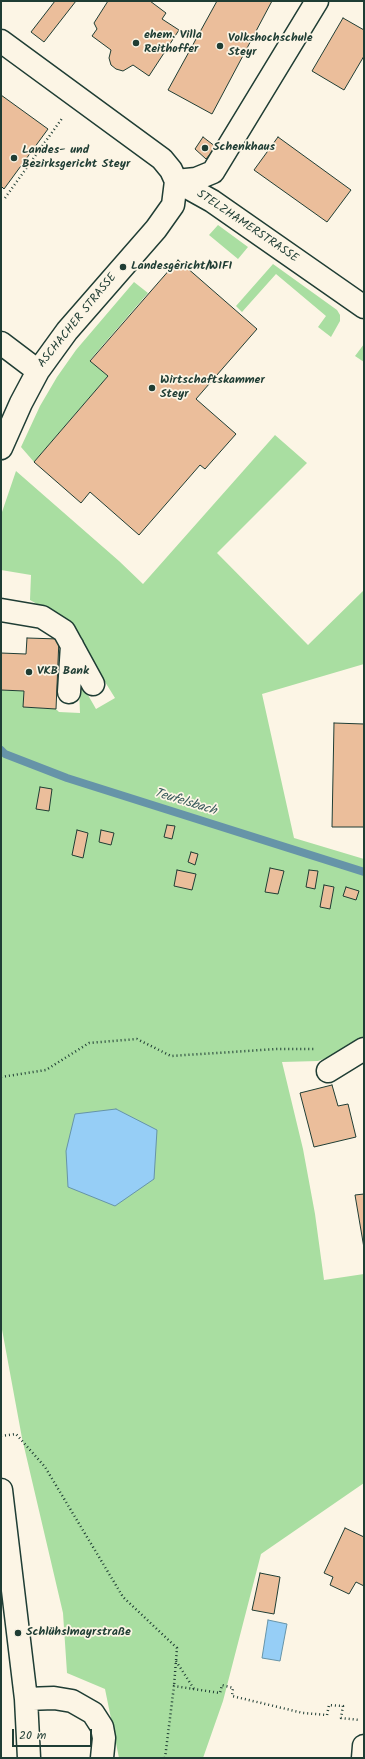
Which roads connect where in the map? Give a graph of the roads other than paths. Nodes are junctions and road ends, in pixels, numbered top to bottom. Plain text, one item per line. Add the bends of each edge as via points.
1 (317, 1) edge
2 (1, 41) edge
3 (176, 181) junction
4 (364, 307) edge
5 (1, 343) edge
6 (38, 371) junction
7 (1, 448) edge
8 (1, 610) edge
9 (72, 645) junction
10 (93, 684) dead end
11 (69, 692) dead end
12 (364, 1049) edge
13 (328, 1071) dead end
14 (1, 1490) edge
15 (26, 1699) junction
16 (364, 1746) edge
17 (29, 1758) edge
18 (102, 1758) edge
19 (362, 1758) edge

1 - 3 street via 213,172 196,179
2 - 3 street, STELZHAMERSTRASSE via 162,160
3 - 4 street, STELZHAMERSTRASSE via 212,201
3 - 6 street, ASCHACHER STRASSE via 173,204 156,229 67,331
5 - 6 street
6 - 7 street, ASCHACHER STRASSE
8 - 9 street via 42,617 64,631
9 - 10 street
9 - 11 street
12 - 13 street
14 - 15 street
15 - 17 street
15 - 18 street via 54,1698 72,1701 93,1713 102,1727
16 - 19 street

